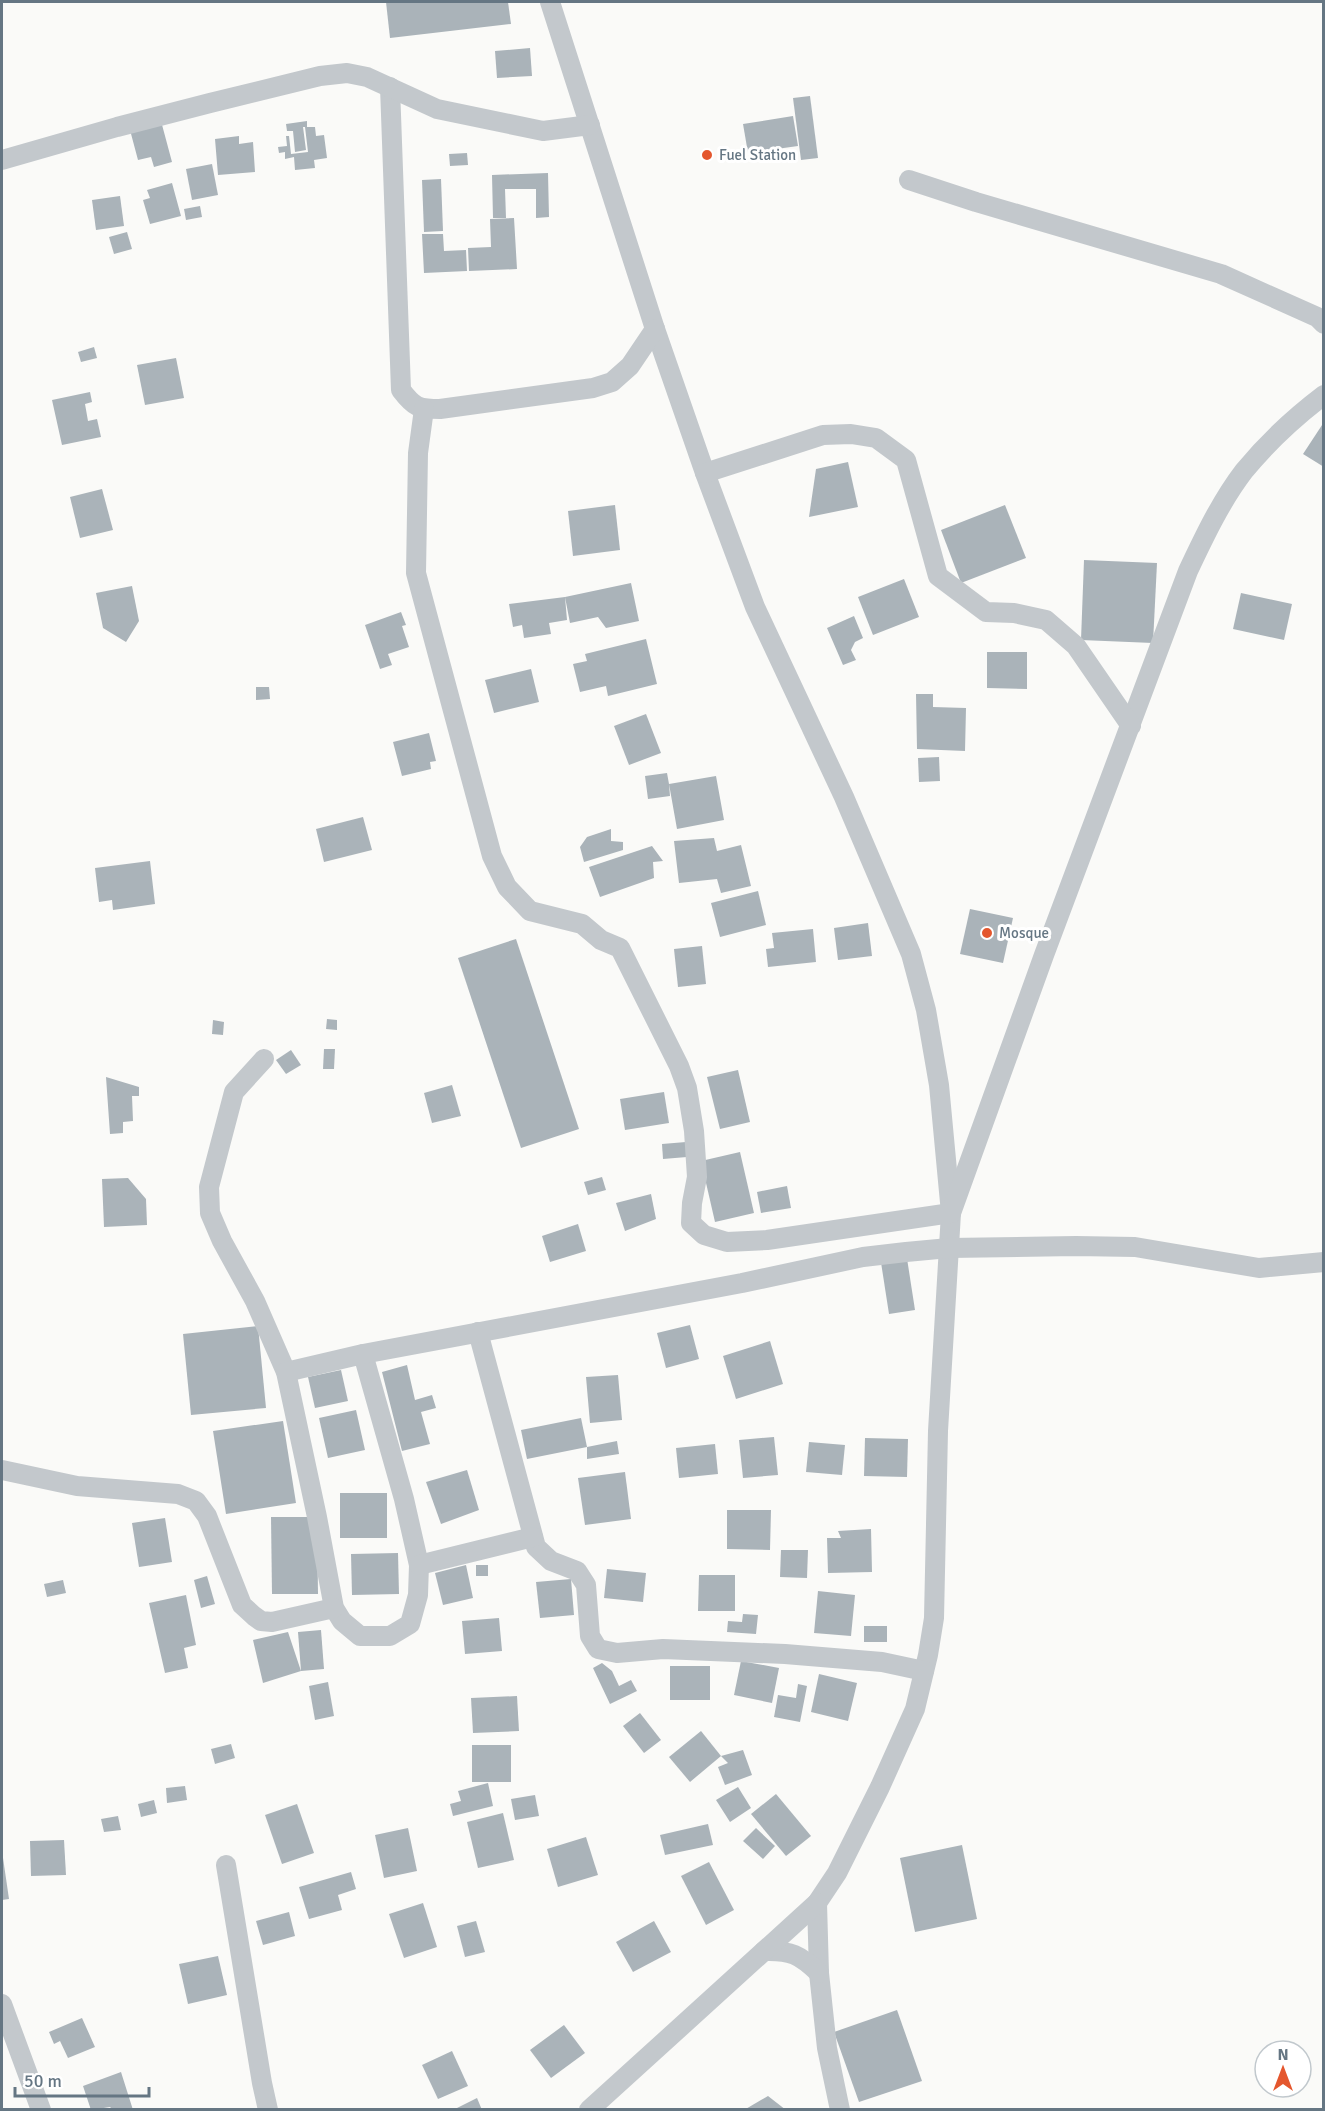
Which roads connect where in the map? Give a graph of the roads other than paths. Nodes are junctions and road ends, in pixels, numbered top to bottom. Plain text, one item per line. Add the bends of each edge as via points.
1 (550, 2) edge
2 (390, 87) junction
3 (590, 125) junction
4 (2, 160) edge
5 (909, 180) dead end
6 (1323, 324) edge
7 (655, 329) junction
8 (1323, 395) edge
9 (424, 409) junction
10 (705, 474) junction
11 (1131, 726) junction
12 (264, 1059) dead end
13 (951, 1213) junction
14 (949, 1248) junction
15 (1323, 1262) edge
16 (478, 1332) junction
17 (363, 1354) junction
18 (286, 1372) junction
19 (2, 1470) edge
20 (533, 1537) junction
21 (419, 1565) junction
22 (334, 1608) junction
23 (924, 1671) junction
24 (226, 1865) dead end
25 (816, 1903) junction
26 (764, 1951) junction
27 (819, 1973) junction
28 (2, 2004) edge
29 (41, 2109) edge
30 (268, 2109) edge
31 (589, 2109) edge
32 (840, 2109) edge

1 - 3 street
2 - 3 street via 436,109 543,131
2 - 4 street via 347,72 321,76 117,126
2 - 9 street via 401,390 413,404
3 - 7 street
5 - 6 street via 1221,274 1317,317
7 - 9 street via 630,366 612,382 593,388
7 - 10 street
8 - 11 street via 1295,417 1244,472 1210,525 1188,571
9 - 13 street via 418,453 416,573 492,856 507,887 530,911 582,924 601,940 620,948 631,966 687,1088 697,1177 691,1223 704,1235 727,1242 767,1240
10 - 11 street via 823,435 876,438 906,460 938,576 986,612 1046,620 1076,646
10 - 13 street via 755,607 844,797 911,954 939,1084
11 - 13 street
12 - 18 street via 234,1092 209,1187 210,1214
13 - 14 street
14 - 15 street via 1135,1247 1259,1268
14 - 16 street via 863,1257
14 - 23 street via 938,1431 934,1618
16 - 17 street
16 - 20 street
17 - 18 street
17 - 21 street
18 - 22 street
19 - 22 street via 77,1486 178,1494 196,1501 207,1516 242,1605 254,1617 272,1622
20 - 21 street
20 - 23 street via 536,1547 551,1561 578,1571 586,1585 590,1636 598,1649 616,1653 663,1649 785,1654 882,1662
21 - 22 street via 418,1595 410,1624 390,1636 360,1636
23 - 25 street via 915,1709 880,1787 837,1873
24 - 30 street
25 - 26 street
25 - 27 street
26 - 27 street via 792,1953
26 - 31 street
27 - 32 street via 827,2048
28 - 29 street

